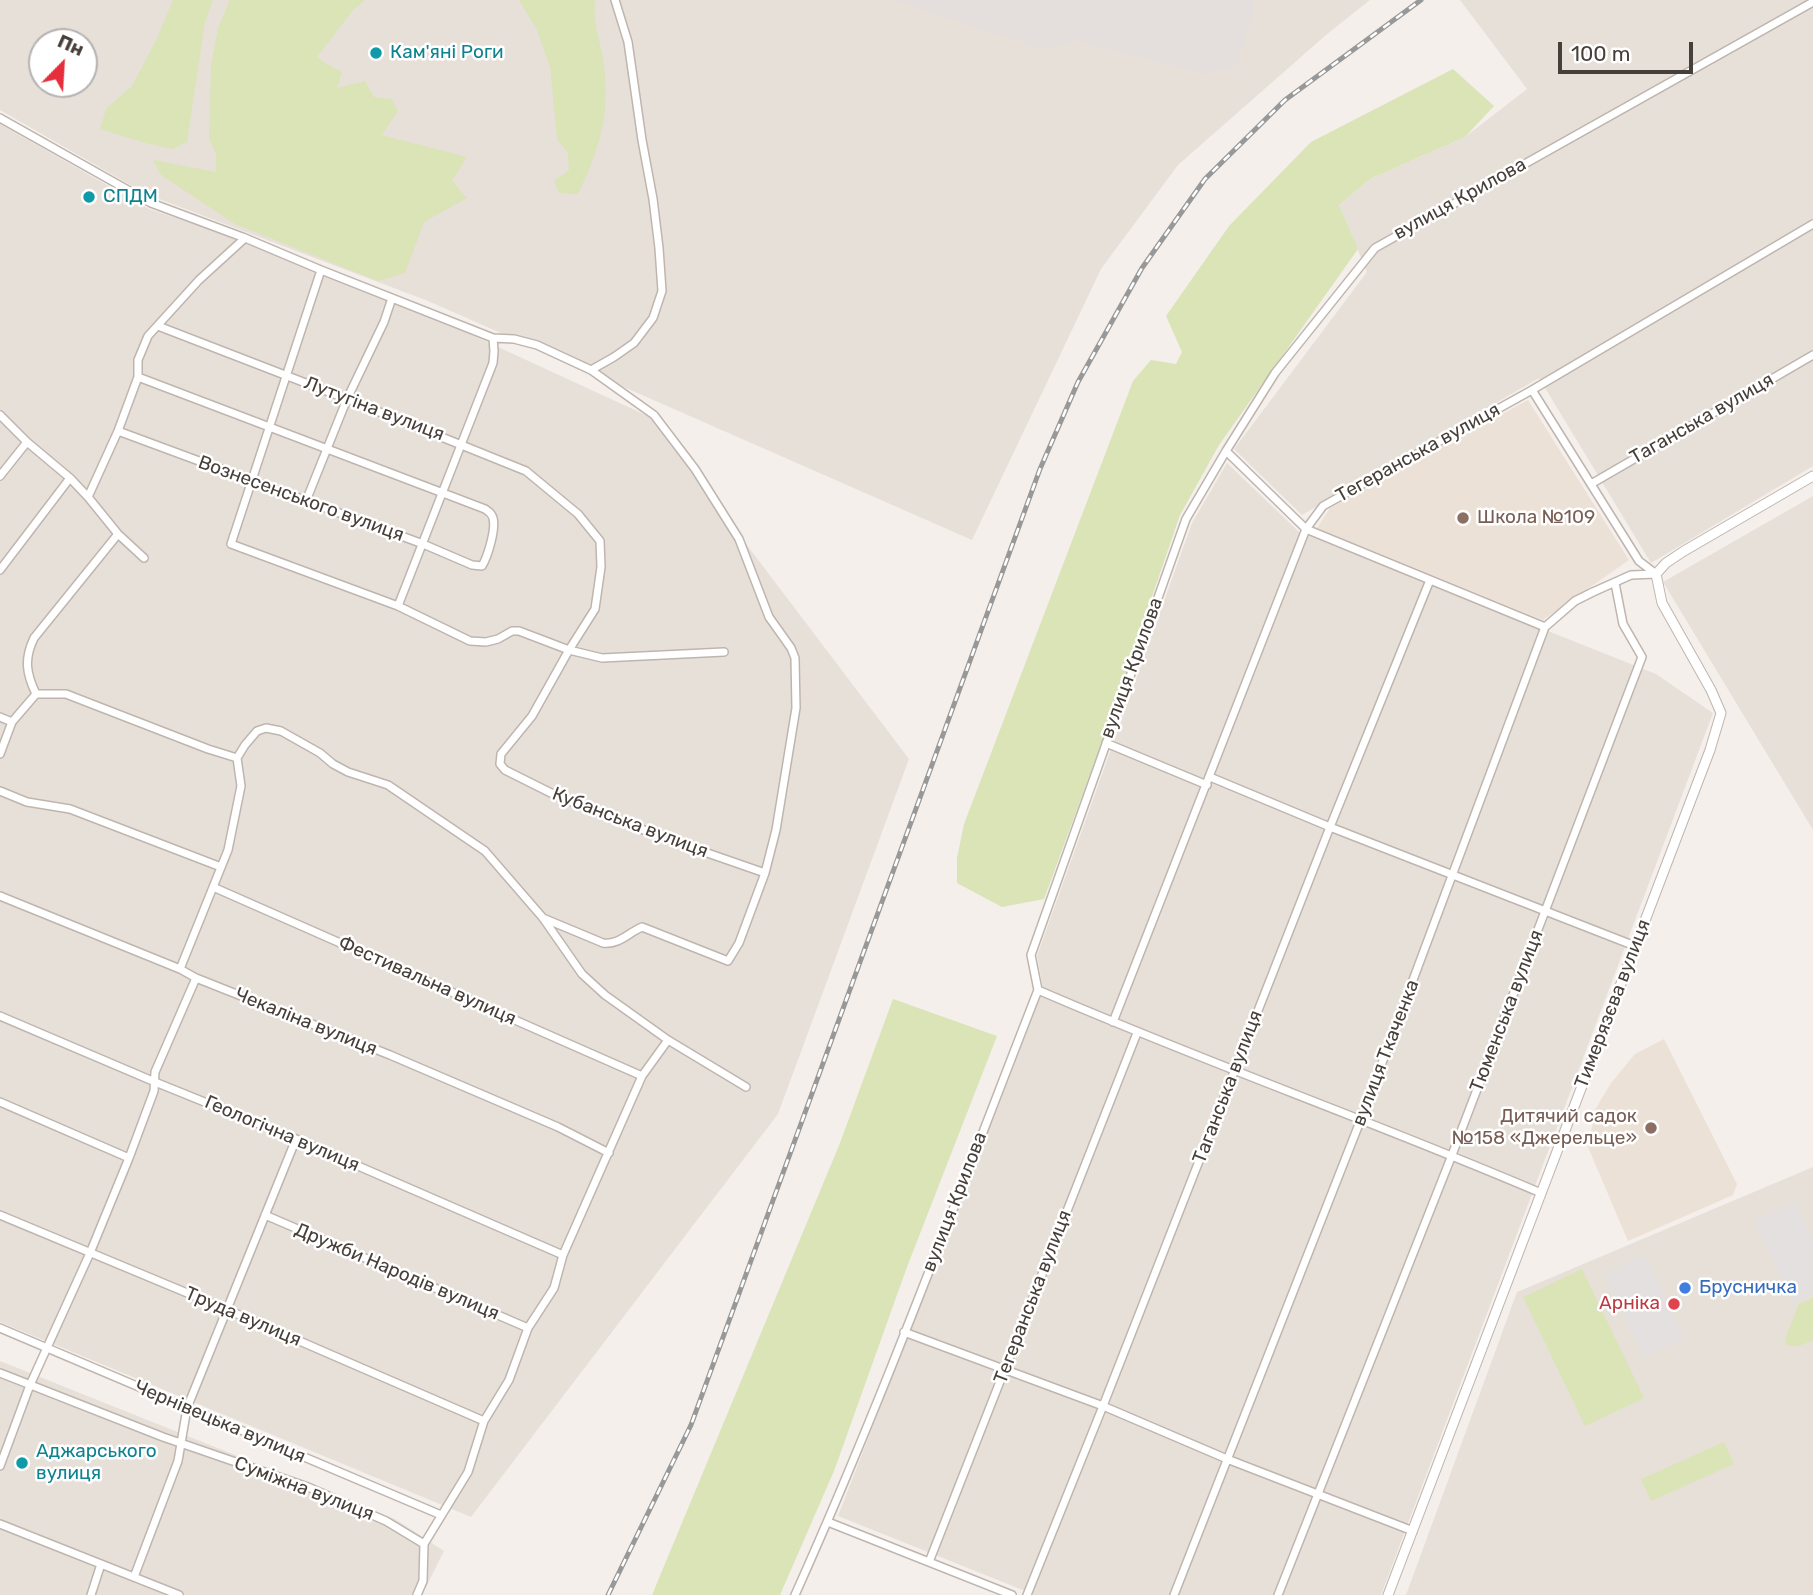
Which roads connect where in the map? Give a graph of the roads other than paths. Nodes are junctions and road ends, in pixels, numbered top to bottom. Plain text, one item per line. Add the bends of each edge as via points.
1 (615, 0) edge
2 (1813, 2) edge
3 (0, 118) edge
4 (1813, 224) edge
5 (245, 237) junction
6 (321, 270) junction
7 (392, 298) junction
8 (158, 326) junction
9 (493, 338) junction
10 (1813, 355) edge
11 (592, 370) junction
12 (286, 375) junction
13 (138, 377) junction
14 (1532, 390) junction
15 (347, 398) junction
16 (0, 415) edge
17 (270, 428) junction
18 (118, 431) junction
19 (27, 442) junction
20 (462, 444) junction
21 (327, 449) junction
22 (1226, 451) junction
23 (0, 476) edge
24 (1813, 477) edge
25 (70, 478) junction
26 (253, 481) junction
27 (1591, 484) junction
28 (443, 492) junction
29 (88, 497) junction
30 (306, 501) junction
31 (1306, 529) junction
32 (118, 534) junction
33 (422, 544) junction
34 (144, 558) dead end
35 (0, 570) edge
36 (1656, 574) junction
37 (1430, 580) junction
38 (1615, 583) junction
39 (398, 606) junction
40 (1545, 627) junction
41 (569, 650) junction
42 (724, 652) dead end
43 (36, 694) junction
44 (0, 717) edge
45 (12, 722) junction
46 (1105, 743) junction
47 (0, 754) edge
48 (237, 758) junction
49 (500, 764) joint
50 (1208, 781) junction
51 (0, 791) edge
52 (1330, 827) junction
53 (220, 867) junction
54 (765, 873) junction
55 (1454, 874) junction
56 (213, 887) junction
57 (0, 896) edge
58 (1546, 910) junction
59 (543, 918) junction
60 (1635, 946) junction
61 (180, 969) junction
62 (195, 978) junction
63 (1038, 990) junction
64 (0, 1016) edge
65 (1113, 1022) junction
66 (1137, 1033) junction
67 (668, 1040) junction
68 (1234, 1069) junction
69 (642, 1076) junction
70 (155, 1082) junction
71 (747, 1087) dead end
72 (0, 1102) edge
73 (1361, 1119) junction
74 (296, 1139) junction
75 (609, 1153) junction
76 (1452, 1155) junction
77 (129, 1158) junction
78 (1541, 1192) junction
79 (0, 1215) edge
80 (265, 1215) junction
81 (90, 1253) junction
82 (563, 1255) junction
83 (228, 1310) junction
84 (0, 1328) edge
85 (528, 1328) junction
86 (904, 1332) junction
87 (46, 1348) junction
88 (1005, 1370) junction
89 (0, 1373) edge
90 (30, 1385) junction
91 (1103, 1406) junction
92 (187, 1408) junction
93 (484, 1421) junction
94 (180, 1443) junction
95 (1227, 1459) junction
96 (0, 1466) edge
97 (1317, 1495) junction
98 (441, 1515) junction
99 (828, 1522) junction
100 (0, 1524) edge
101 (1413, 1531) junction
102 (424, 1544) junction
103 (929, 1562) junction
104 (102, 1564) junction
105 (134, 1577) junction
106 (91, 1595) edge
107 (179, 1595) edge
108 (417, 1595) edge
109 (795, 1595) edge
110 (1012, 1595) edge
111 (1027, 1595) edge
112 (1174, 1595) edge
113 (1278, 1595) edge
114 (1388, 1595) edge

1 - 11 street via 628,42 653,199 662,291 653,318 634,343
2 - 22 street, вулиця Крилова via 1375,248 1275,373
3 - 5 street via 150,203
4 - 14 street, Тегеранська вулиця
5 - 6 street
5 - 8 street
6 - 7 street
6 - 12 street
7 - 9 street
7 - 15 street
8 - 12 street, Лутугіна вулиця
8 - 13 street via 138,359
9 - 11 street via 537,345
9 - 20 street via 493,363
10 - 27 street, Таганська вулиця
11 - 54 street via 654,415 695,469 738,540 769,617 795,658 796,708
12 - 15 street, Лутугіна вулиця
12 - 17 street
13 - 17 street
13 - 18 street
14 - 27 street
14 - 31 street, Тегеранська вулиця via 1323,506
15 - 20 street, Лутугіна вулиця
15 - 21 street
16 - 19 street
17 - 21 street
17 - 26 street
18 - 26 street, Вознесенського вулиця
18 - 29 street
19 - 23 street
19 - 25 street
20 - 28 street
20 - 41 street, Лутугіна вулиця via 526,471 578,514 600,541 595,609
21 - 28 street
21 - 30 street
22 - 31 street
22 - 46 street, вулиця Крилова via 1186,519
24 - 36 street via 1684,551
25 - 29 street
25 - 35 street
26 - 30 street, Вознесенського вулиця
26 - 39 street via 231,544
27 - 36 street via 1639,561
28 - 33 street
28 - 33 street, Вознесенського вулиця via 492,514 487,558 482,566 472,565
29 - 32 street
30 - 33 street, Вознесенського вулиця
31 - 37 street
31 - 50 street, Тегеранська вулиця
32 - 34 street
32 - 43 street via 34,638 27,663
33 - 39 street
36 - 38 street, вулиця Ткаченка via 1631,575
36 - 60 street, Тимерязєва вулиця via 1662,603 1721,713
37 - 40 street
37 - 52 street, Таганська вулиця
38 - 40 street, вулиця Ткаченка via 1574,601
38 - 58 street, Тюменська вулиця via 1623,624 1642,657
39 - 41 street via 470,641 486,642 519,631
40 - 55 street, вулиця Ткаченка
41 - 42 street via 602,658
41 - 49 street, Лутугіна вулиця via 532,716 501,754
43 - 45 street
43 - 48 street via 66,694
44 - 45 street
45 - 47 street
46 - 50 street
46 - 63 street, вулиця Крилова via 1031,955
48 - 53 street via 241,786
48 - 59 street via 257,731 281,731 348,772 388,785 485,851
49 - 54 street, Кубанська вулиця via 559,797
50 - 52 street
50 - 65 street, Тегеранська вулиця
51 - 53 street via 27,802 69,809
52 - 55 street
52 - 68 street, Таганська вулиця
53 - 56 street
54 - 59 street via 728,961 642,928 613,944 603,943
55 - 58 street
55 - 73 street, вулиця Ткаченка
56 - 61 street
56 - 69 street, Фестивальна вулиця
57 - 61 street, Чекаліна вулиця
58 - 60 street
58 - 76 street, Тюменська вулиця
59 - 67 street via 582,974
60 - 78 street, Тимерязєва вулиця
61 - 62 street, Чекаліна вулиця
62 - 70 street via 155,1072
62 - 75 street, Чекаліна вулиця via 402,1060
63 - 65 street
63 - 86 street, вулиця Крилова
64 - 70 street, Геологічна вулиця
65 - 66 street
66 - 68 street
66 - 88 street, Тегеранська вулиця
67 - 69 street
67 - 71 street
68 - 73 street
68 - 91 street, Таганська вулиця
69 - 75 street
70 - 74 street, Геологічна вулиця
70 - 77 street
72 - 77 street
73 - 76 street
73 - 95 street, вулиця Ткаченка
74 - 80 street
74 - 82 street, Геологічна вулиця
75 - 82 street
76 - 78 street
76 - 97 street, Тюменська вулиця
77 - 81 street
78 - 101 street, Тимерязєва вулиця
79 - 81 street, Труда вулиця
80 - 83 street
80 - 85 street, Дружби Народів вулиця
81 - 83 street, Труда вулиця
81 - 87 street
82 - 85 street via 554,1288
83 - 92 street
83 - 93 street, Труда вулиця
84 - 87 street, Чернівецька вулиця
85 - 93 street via 509,1380
86 - 88 street
86 - 99 street, вулиця Крилова
87 - 90 street
87 - 92 street, Чернівецька вулиця
88 - 91 street
88 - 103 street, Тегеранська вулиця
89 - 90 street, Суміжна вулиця
90 - 94 street, Суміжна вулиця
90 - 96 street
91 - 95 street
91 - 111 street, Таганська вулиця
92 - 94 street
92 - 98 street, Чернівецька вулиця
93 - 98 street via 468,1472
94 - 102 street, Суміжна вулиця via 308,1487 386,1521
94 - 105 street via 178,1461
95 - 97 street
95 - 112 street, вулиця Ткаченка
97 - 101 street
97 - 113 street, Тюменська вулиця
98 - 102 street
99 - 103 street
99 - 109 street, вулиця Крилова
100 - 104 street
101 - 114 street, Тимерязєва вулиця
102 - 108 street via 423,1581
103 - 110 street
104 - 105 street
104 - 106 street
105 - 107 street

